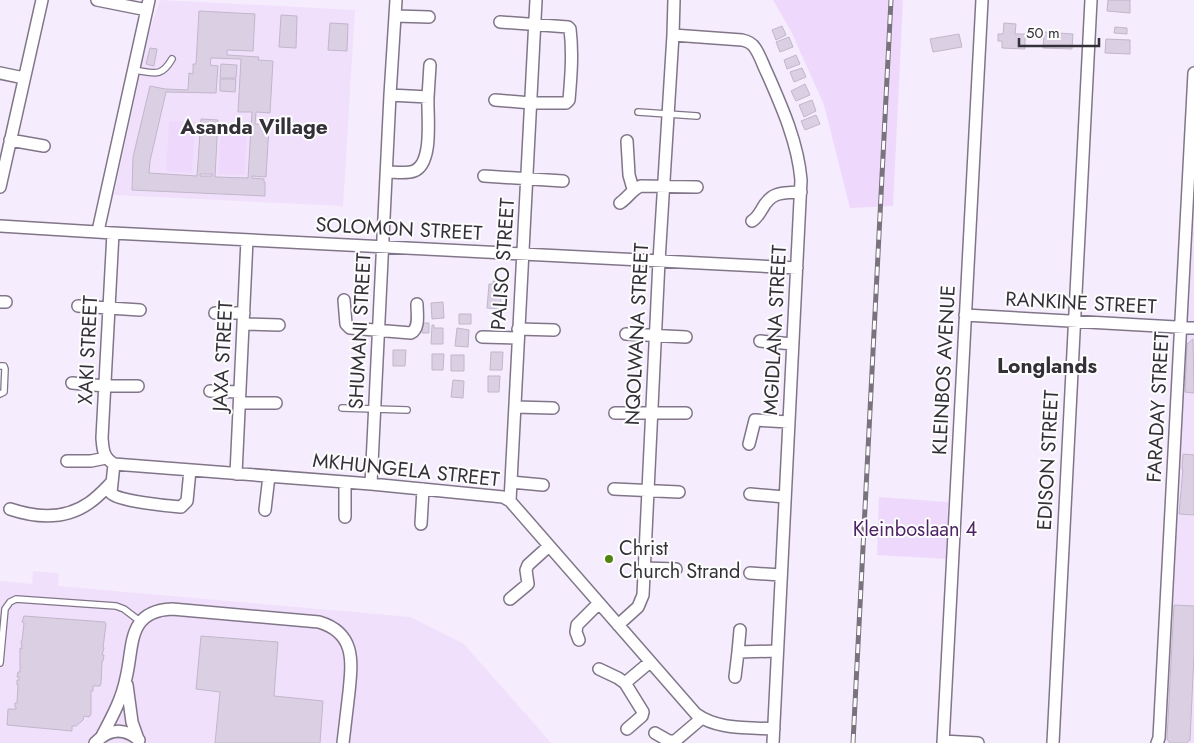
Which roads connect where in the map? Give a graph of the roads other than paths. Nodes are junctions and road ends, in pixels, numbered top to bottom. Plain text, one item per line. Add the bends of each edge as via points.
1 (42, 0) edge
2 (97, 0) edge
3 (396, 0) edge
4 (536, 0) edge
5 (674, 0) edge
6 (982, 0) edge
7 (1091, 0) edge
8 (148, 5) edge
9 (396, 16) junction
10 (430, 18) dead end
11 (500, 22) dead end
12 (535, 24) junction
13 (673, 35) junction
14 (172, 59) dead end
15 (430, 65) dead end
16 (134, 70) junction
17 (0, 73) edge
18 (1194, 73) edge
19 (24, 78) junction
20 (390, 95) junction
21 (428, 97) junction
22 (495, 100) dead end
23 (531, 103) junction
24 (638, 112) dead end
25 (669, 113) junction
26 (697, 116) dead end
27 (1192, 135) edge
28 (10, 140) junction
29 (627, 141) dead end
30 (44, 146) dead end
31 (3, 159) edge
32 (387, 172) junction
33 (484, 176) dead end
34 (528, 179) junction
35 (563, 181) dead end
36 (0, 187) edge
37 (697, 187) dead end
38 (664, 188) junction
39 (633, 189) junction
40 (801, 192) junction
41 (620, 203) dead end
42 (752, 221) dead end
43 (0, 226) edge
44 (98, 231) junction
45 (112, 233) junction
46 (247, 240) junction
47 (384, 247) junction
48 (523, 254) junction
49 (659, 261) junction
50 (797, 268) junction
51 (344, 300) dead end
52 (417, 304) dead end
53 (78, 306) dead end
54 (109, 308) junction
55 (140, 310) dead end
56 (214, 313) dead end
57 (965, 315) junction
58 (244, 318) junction
59 (1074, 320) junction
60 (278, 325) dead end
61 (1180, 327) junction
62 (1194, 328) edge
63 (379, 329) junction
64 (554, 330) dead end
65 (518, 334) junction
66 (626, 334) dead end
67 (655, 334) junction
68 (482, 336) dead end
69 (686, 337) dead end
70 (760, 341) dead end
71 (793, 344) junction
72 (0, 366) edge
73 (72, 383) dead end
74 (105, 386) junction
75 (138, 386) dead end
76 (210, 391) dead end
77 (0, 394) edge
78 (240, 398) junction
79 (276, 402) dead end
80 (514, 407) junction
81 (342, 408) dead end
82 (553, 408) dead end
83 (375, 409) junction
84 (407, 410) dead end
85 (616, 413) dead end
86 (652, 413) junction
87 (686, 414) dead end
88 (789, 422) junction
89 (749, 444) dead end
90 (67, 461) dead end
91 (110, 461) junction
92 (190, 470) junction
93 (236, 474) junction
94 (268, 476) junction
95 (112, 482) junction
96 (345, 482) junction
97 (511, 482) junction
98 (371, 484) junction
99 (543, 484) dead end
100 (423, 489) junction
101 (614, 489) dead end
102 (648, 491) junction
103 (679, 492) dead end
104 (750, 494) dead end
105 (785, 497) junction
106 (510, 501) junction
107 (10, 510) dead end
108 (265, 510) dead end
109 (345, 517) dead end
110 (421, 524) dead end
111 (549, 546) junction
112 (644, 568) junction
113 (676, 569) dead end
114 (750, 574) dead end
115 (781, 575) junction
116 (510, 599) dead end
117 (599, 604) junction
118 (141, 622) junction
119 (618, 625) junction
120 (740, 630) dead end
121 (579, 640) dead end
122 (778, 651) junction
123 (738, 652) junction
124 (650, 662) junction
125 (0, 663) edge
126 (600, 669) dead end
127 (735, 677) dead end
128 (126, 678) junction
129 (625, 683) junction
130 (702, 718) junction
131 (627, 729) dead end
132 (774, 729) junction
133 (655, 733) dead end
134 (96, 741) edge
135 (140, 741) edge
136 (682, 741) edge
137 (943, 742) edge
138 (344, 743) edge
139 (773, 743) edge
140 (978, 743) edge
141 (1052, 743) edge
142 (1157, 743) edge

1 - 19 street
2 - 8 street
3 - 9 street, SHUMANI STREET
4 - 12 street, PALISO STREET
5 - 13 street
6 - 57 street, KLEINBOS AVENUE
7 - 59 street, EDISON STREET
8 - 16 street
9 - 10 street
9 - 20 street, SHUMANI STREET
11 - 12 street
12 - 23 street, PALISO STREET
12 - 23 street via 570,29 571,70 569,100 566,103
13 - 25 street, NQOLWANA STREET
13 - 40 street, MGIDLANA STREET via 742,40 755,48 777,95 795,146
14 - 16 lane via 162,72
15 - 21 street
16 - 44 street
17 - 19 street
18 - 27 street, FARADAY STREET
19 - 28 street
20 - 21 street
20 - 32 street, SHUMANI STREET
21 - 32 street via 424,163 412,172
22 - 23 street
23 - 34 street, PALISO STREET
24 - 25 lane
25 - 26 lane
25 - 38 street, NQOLWANA STREET
27 - 61 street, FARADAY STREET
28 - 30 street
28 - 31 street
29 - 39 street
31 - 36 street
32 - 47 street, SHUMANI STREET
33 - 34 street
34 - 35 street
34 - 48 street, PALISO STREET
37 - 38 street
38 - 39 street via 641,186
38 - 49 street, NQOLWANA STREET
39 - 41 street
40 - 42 street via 773,195
40 - 50 street, MGIDLANA STREET
43 - 44 street, SOLOMON STREET
44 - 45 street, SOLOMON STREET
45 - 46 street, SOLOMON STREET
45 - 54 street, XAKI STREET
46 - 47 street, SOLOMON STREET
46 - 58 street, JAXA STREET
47 - 48 street, SOLOMON STREET
47 - 63 street, SHUMANI STREET
48 - 49 street, SOLOMON STREET
48 - 65 street, PALISO STREET
49 - 50 street, SOLOMON STREET
49 - 67 street, NQOLWANA STREET
50 - 71 street, MGIDLANA STREET
51 - 63 street via 348,326 352,329
52 - 63 street via 417,324 413,332
53 - 54 street
54 - 55 street
54 - 74 street, XAKI STREET
56 - 58 street
57 - 59 street, RANKINE STREET
57 - 137 street, KLEINBOS AVENUE
58 - 60 street
58 - 78 street, JAXA STREET
59 - 61 street, RANKINE STREET
59 - 141 street, EDISON STREET
61 - 62 street, RANKINE STREET
61 - 142 street, FARADAY STREET
63 - 83 street, SHUMANI STREET
64 - 65 street
65 - 68 street
65 - 80 street, PALISO STREET
66 - 67 street
67 - 69 street
67 - 86 street, NQOLWANA STREET
70 - 71 street
71 - 88 street, MGIDLANA STREET
72 - 77 lane via 5,369 4,392
73 - 74 street
74 - 75 street
74 - 91 street, XAKI STREET via 102,450
76 - 78 street
78 - 79 street
78 - 93 street, JAXA STREET
80 - 82 street
80 - 97 street, PALISO STREET
81 - 83 lane
83 - 84 lane
83 - 98 street, SHUMANI STREET
85 - 86 street
86 - 87 street
86 - 102 street, NQOLWANA STREET
88 - 89 street via 756,420
88 - 105 street, MGIDLANA STREET
90 - 91 street, MKHUNGELA STREET
91 - 92 street, MKHUNGELA STREET
91 - 95 street, XAKI STREET
92 - 93 street, MKHUNGELA STREET
92 - 95 street via 187,501 181,507 115,497 111,493
93 - 94 street, MKHUNGELA STREET
94 - 96 street, MKHUNGELA STREET
94 - 108 street
95 - 107 street via 90,503 59,516 34,516
96 - 98 street, MKHUNGELA STREET
96 - 109 street
97 - 99 street
97 - 106 street, PALISO STREET
98 - 100 street, MKHUNGELA STREET
100 - 106 street, MKHUNGELA STREET via 503,497
100 - 110 street
101 - 102 street
102 - 103 street
102 - 112 street, NQOLWANA STREET
104 - 105 street
105 - 115 street, MGIDLANA STREET
106 - 111 street, MKHUNGELA STREET
111 - 116 street via 528,565 528,584
111 - 117 street, MKHUNGELA STREET
112 - 113 street
112 - 119 street, NQOLWANA STREET via 640,604
114 - 115 street
115 - 122 street, MGIDLANA STREET
117 - 119 street, MKHUNGELA STREET
117 - 121 street via 577,625
118 - 125 lane via 116,606 16,598 5,609
118 - 128 street via 132,639
118 - 138 street via 152,614 172,610 319,622 331,627 346,642 351,656
119 - 124 street, MKHUNGELA STREET
120 - 123 street
122 - 123 street
122 - 132 street, MGIDLANA STREET
123 - 127 street
124 - 129 street
124 - 130 street, MKHUNGELA STREET
126 - 129 street
128 - 134 street via 115,713
128 - 135 street via 129,709
129 - 131 street via 643,712
130 - 132 street, MKHUNGELA STREET via 724,726
130 - 136 street
132 - 139 street, MGIDLANA STREET
133 - 136 street via 669,741
134 - 135 street via 121,730
137 - 140 street

